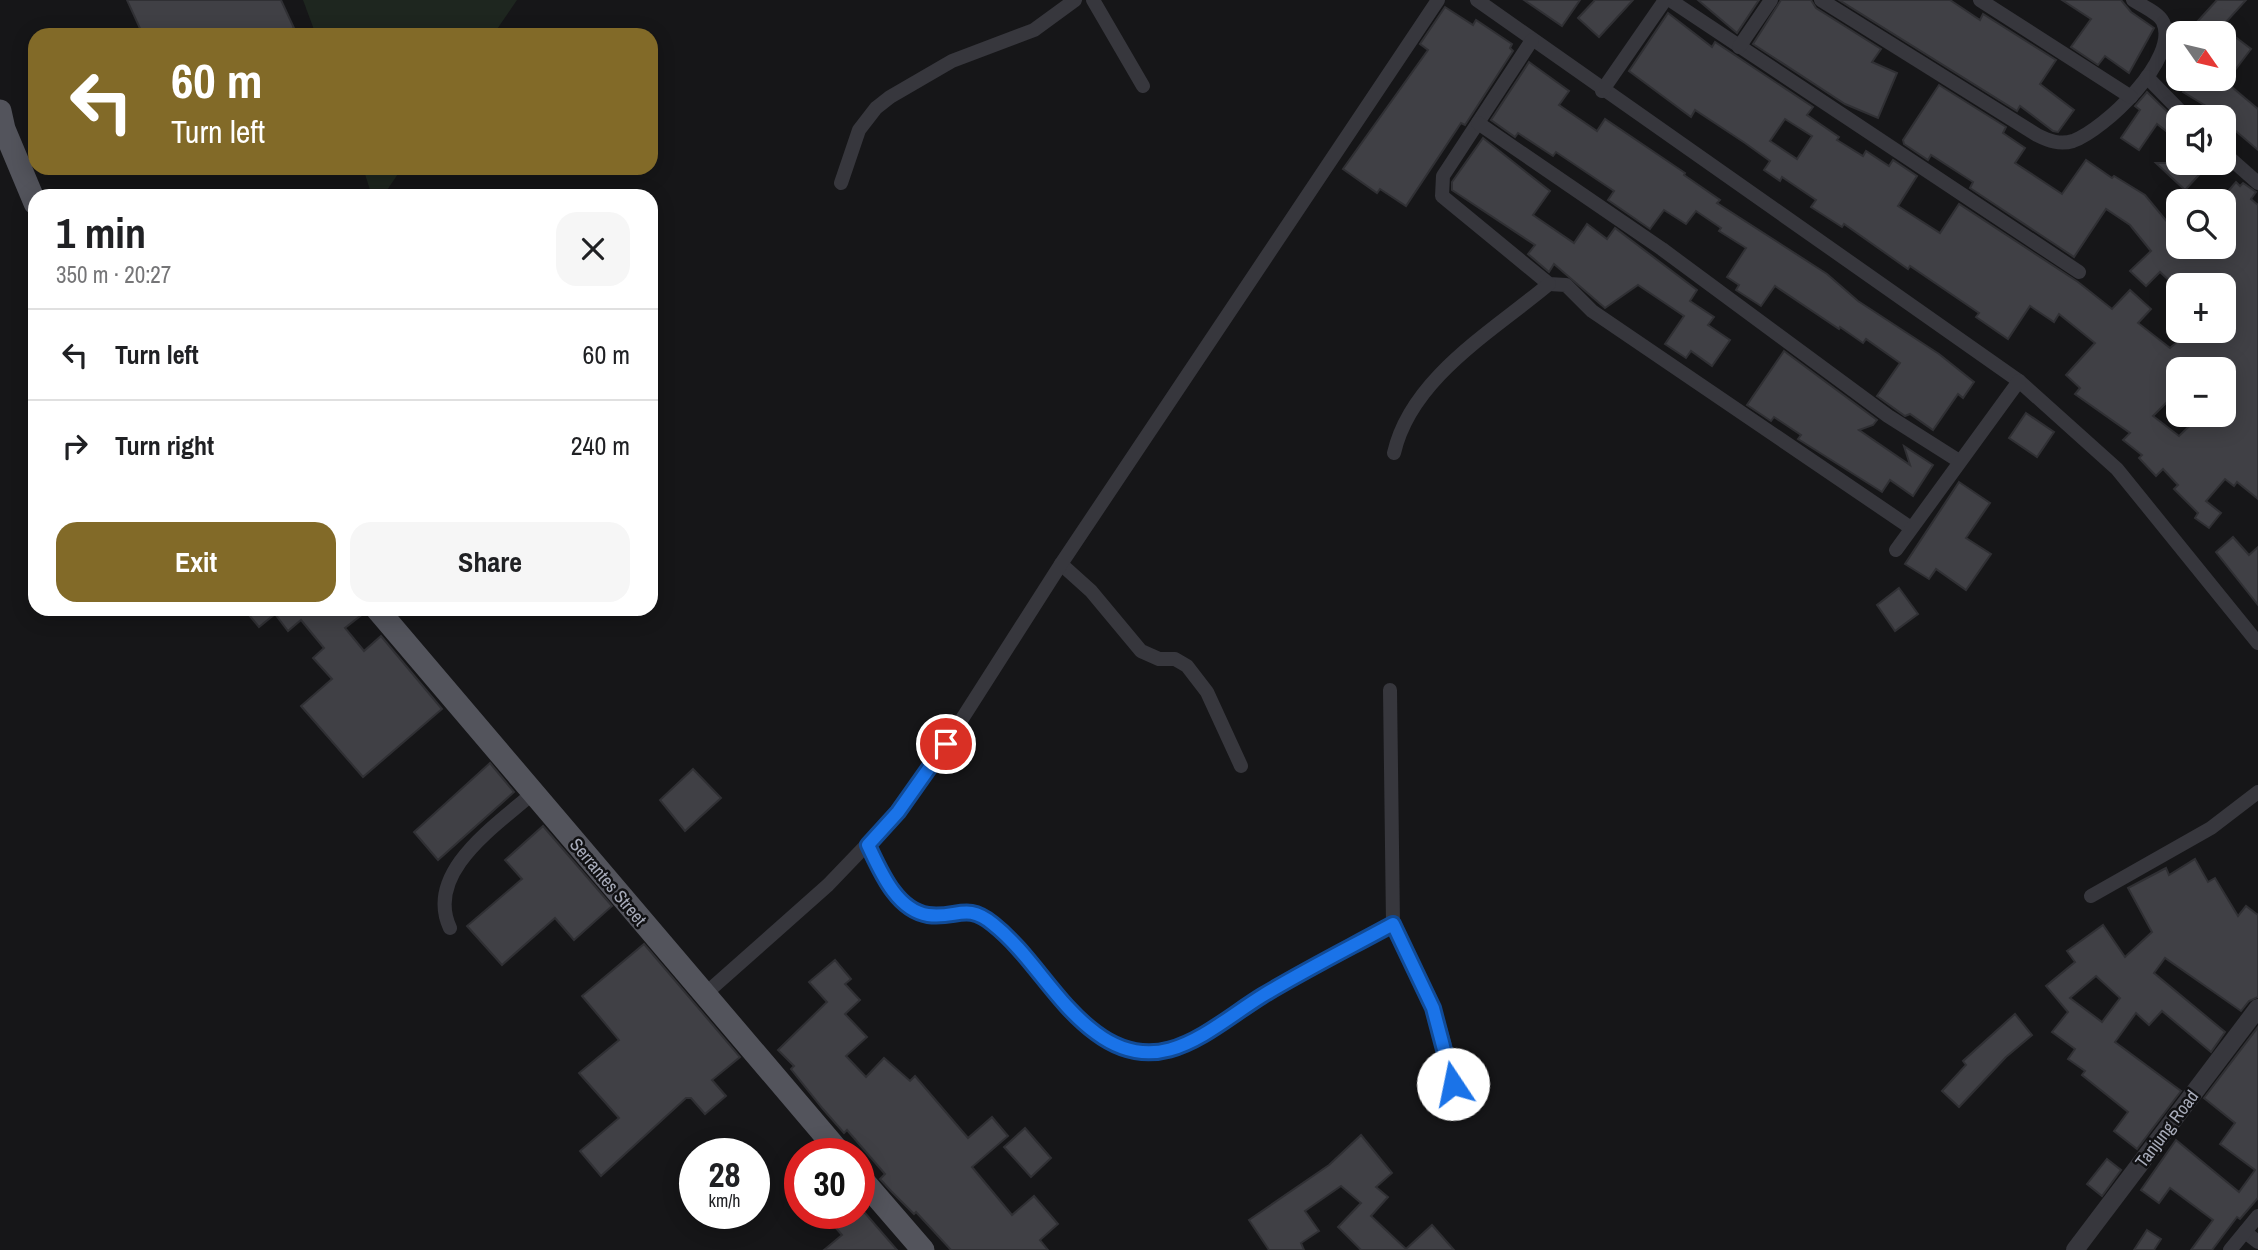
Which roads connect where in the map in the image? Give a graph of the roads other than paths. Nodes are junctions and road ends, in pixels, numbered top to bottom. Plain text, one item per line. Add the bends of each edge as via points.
1 (1075, 0) edge
2 (1093, 0) edge
3 (1438, 0) edge
4 (1477, 0) edge
5 (1665, 0) edge
6 (1670, 0) edge
7 (1771, 0) edge
8 (1821, 0) edge
9 (1980, 0) edge
10 (2133, 0) edge
11 (1532, 40) junction
12 (1739, 47) junction
13 (2147, 77) junction
14 (1143, 86) dead end
15 (1602, 91) junction
16 (2131, 97) junction
17 (2174, 105) edge
18 (0, 111) edge
19 (1478, 123) junction
20 (2236, 164) edge
21 (841, 183) dead end
22 (2258, 183) edge
23 (29, 189) edge
24 (2079, 272) dead end
25 (1549, 284) junction
26 (2019, 381) junction
27 (1394, 453) dead end
28 (1959, 461) junction
29 (1911, 528) junction
30 (1896, 550) dead end
31 (1061, 564) junction
32 (383, 616) edge
33 (2258, 643) edge
34 (1390, 690) dead end
35 (1241, 766) dead end
36 (2258, 792) edge
37 (534, 793) junction
38 (868, 845) junction
39 (2091, 896) dead end
40 (1393, 924) junction
41 (450, 928) dead end
42 (704, 995) junction
43 (2258, 1008) edge
44 (1452, 1109) dead end
45 (827, 1138) edge
46 (875, 1194) edge
47 (2258, 1216) edge
48 (2245, 1232) junction
49 (2258, 1242) edge
50 (923, 1250) edge
51 (2075, 1250) edge
52 (2231, 1250) edge

1 - 21 street via 1034,30 952,61 890,96 859,130
2 - 14 street
3 - 31 street
4 - 11 street
5 - 15 street
6 - 12 street
7 - 12 street
8 - 16 street via 2049,141 2074,141
9 - 16 street
10 - 13 street via 2162,19 2165,30 2164,44
11 - 15 street
11 - 19 street
12 - 24 street
13 - 16 street
13 - 17 street
15 - 26 street
18 - 23 main road
19 - 25 street via 1443,176 1442,196
19 - 28 street via 1662,249 1888,416
20 - 22 street
25 - 27 street via 1439,376 1403,426
25 - 29 street via 1568,286 1592,311
26 - 28 street
26 - 33 street via 2116,469
28 - 29 street
29 - 30 street
31 - 35 street via 1091,591 1141,651 1187,666 1207,692
31 - 38 street via 932,766
32 - 37 main road, Serrantes Street
34 - 40 street
36 - 39 street via 2211,828
37 - 41 street via 488,832 454,872 443,896
37 - 42 main road, Serrantes Street
38 - 40 street via 900,899 928,915 967,911 984,917 1075,1015 1125,1049 1168,1049 1203,1038 1263,996
38 - 42 street
40 - 44 street via 1418,971 1442,1033 1453,1084
42 - 45 main road, Serrantes Street
43 - 51 street, Tanjung Road
46 - 50 main road
47 - 48 street
48 - 49 street
48 - 52 street

